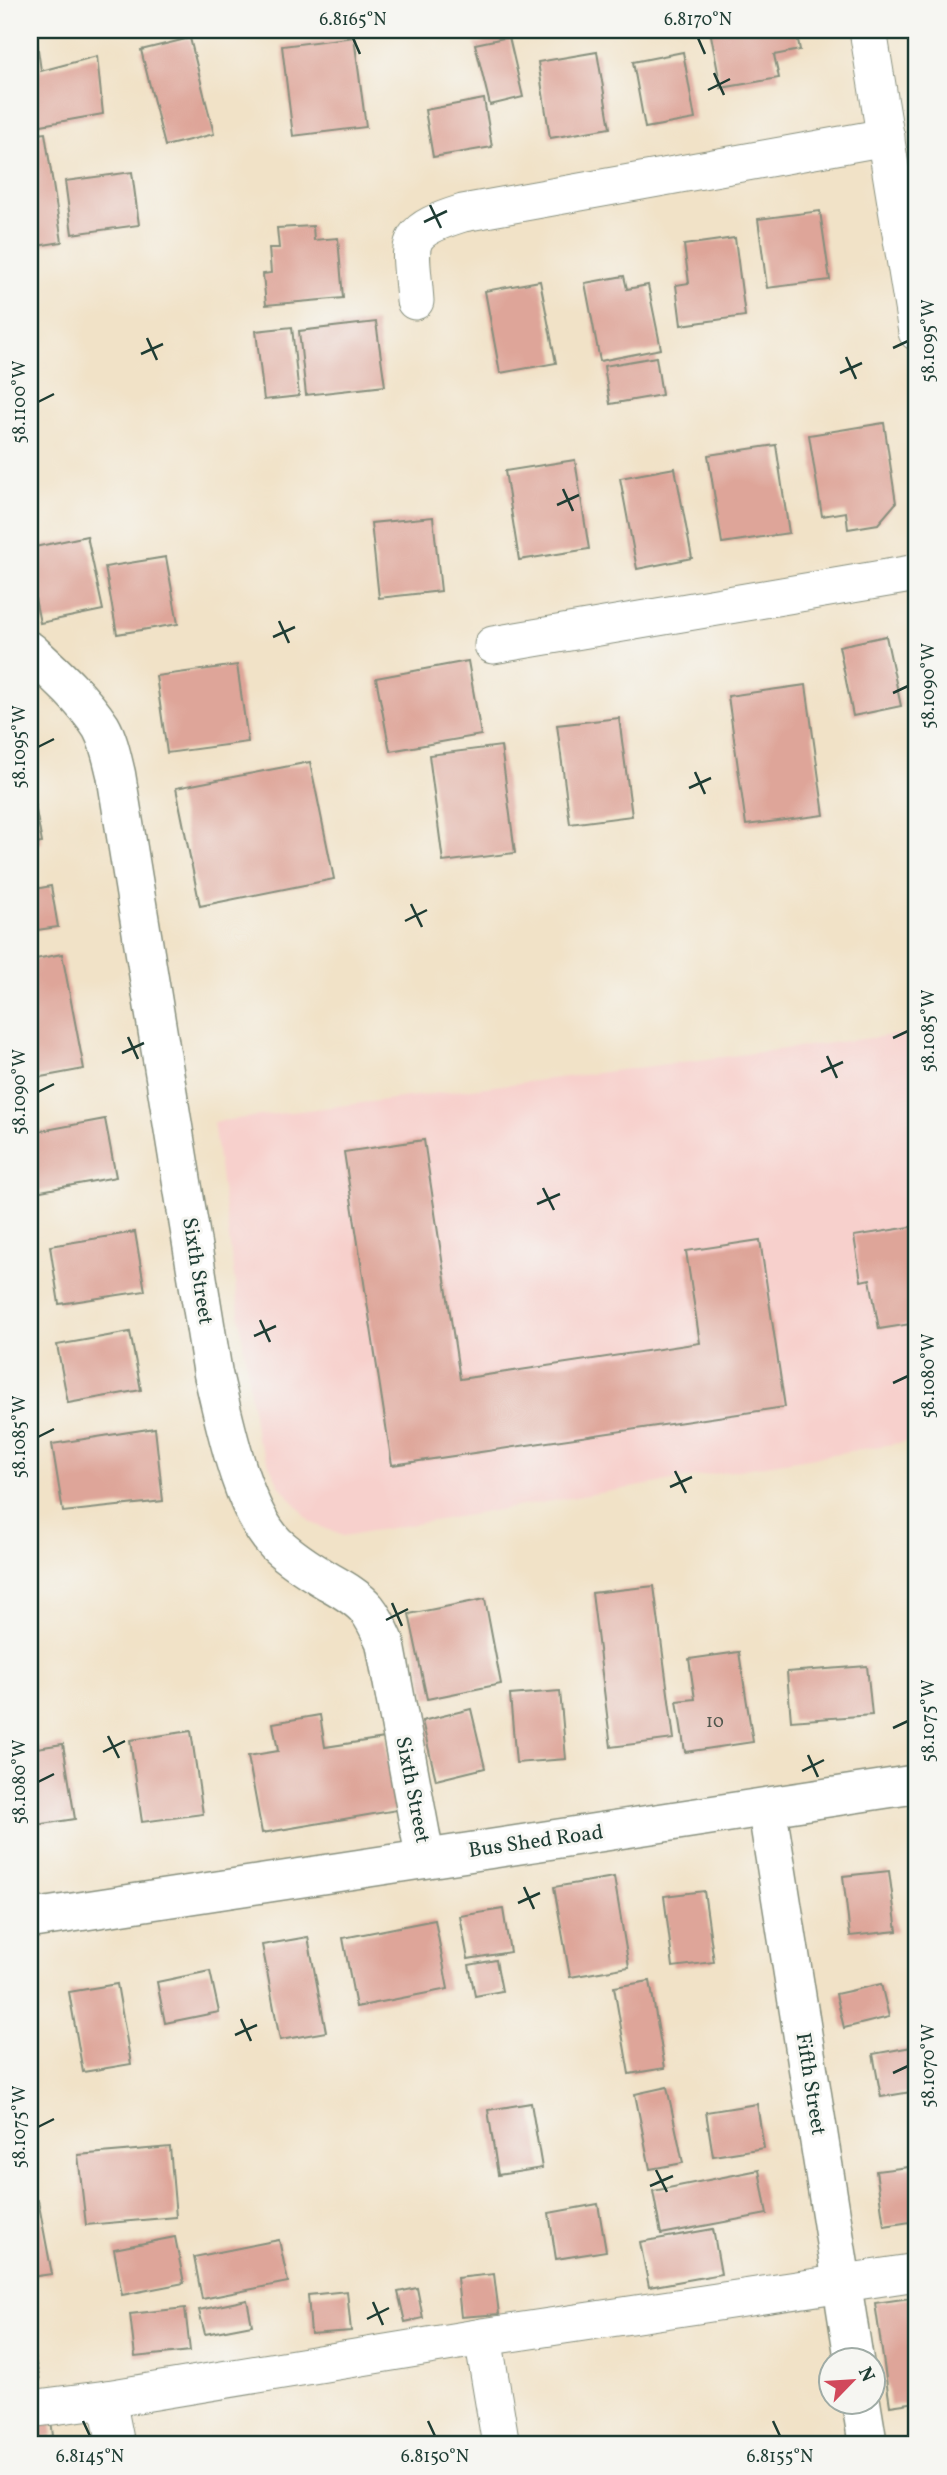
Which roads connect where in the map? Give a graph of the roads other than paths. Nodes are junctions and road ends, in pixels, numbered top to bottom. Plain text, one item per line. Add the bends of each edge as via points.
1 (868, 30) edge
2 (886, 137) junction
3 (415, 301) dead end
4 (917, 332) edge
5 (917, 573) edge
6 (493, 645) dead end
7 (30, 651) edge
8 (917, 1784) edge
9 (766, 1809) junction
10 (425, 1858) junction
11 (30, 1919) edge
12 (917, 2272) edge
13 (842, 2283) junction
14 (483, 2337) junction
15 (852, 2346) edge
16 (107, 2399) junction
17 (30, 2409) edge
18 (863, 2416) edge
19 (116, 2445) edge
20 (501, 2445) edge
21 (868, 2445) edge

1 - 2 street
2 - 3 street via 442,220 421,230 412,243
2 - 4 street
5 - 6 street
7 - 10 street, Sixth Street via 90,714 109,745 214,1374 239,1468 257,1517 275,1543 356,1598 378,1626 385,1642
8 - 9 street, Bus Shed Road
9 - 10 street, Bus Shed Road
9 - 13 street, Fifth Street
10 - 11 street, Bus Shed Road
12 - 13 street
13 - 14 street
13 - 15 street, Fifth Street
14 - 16 street
14 - 20 street
16 - 17 street
16 - 19 street
18 - 21 street

